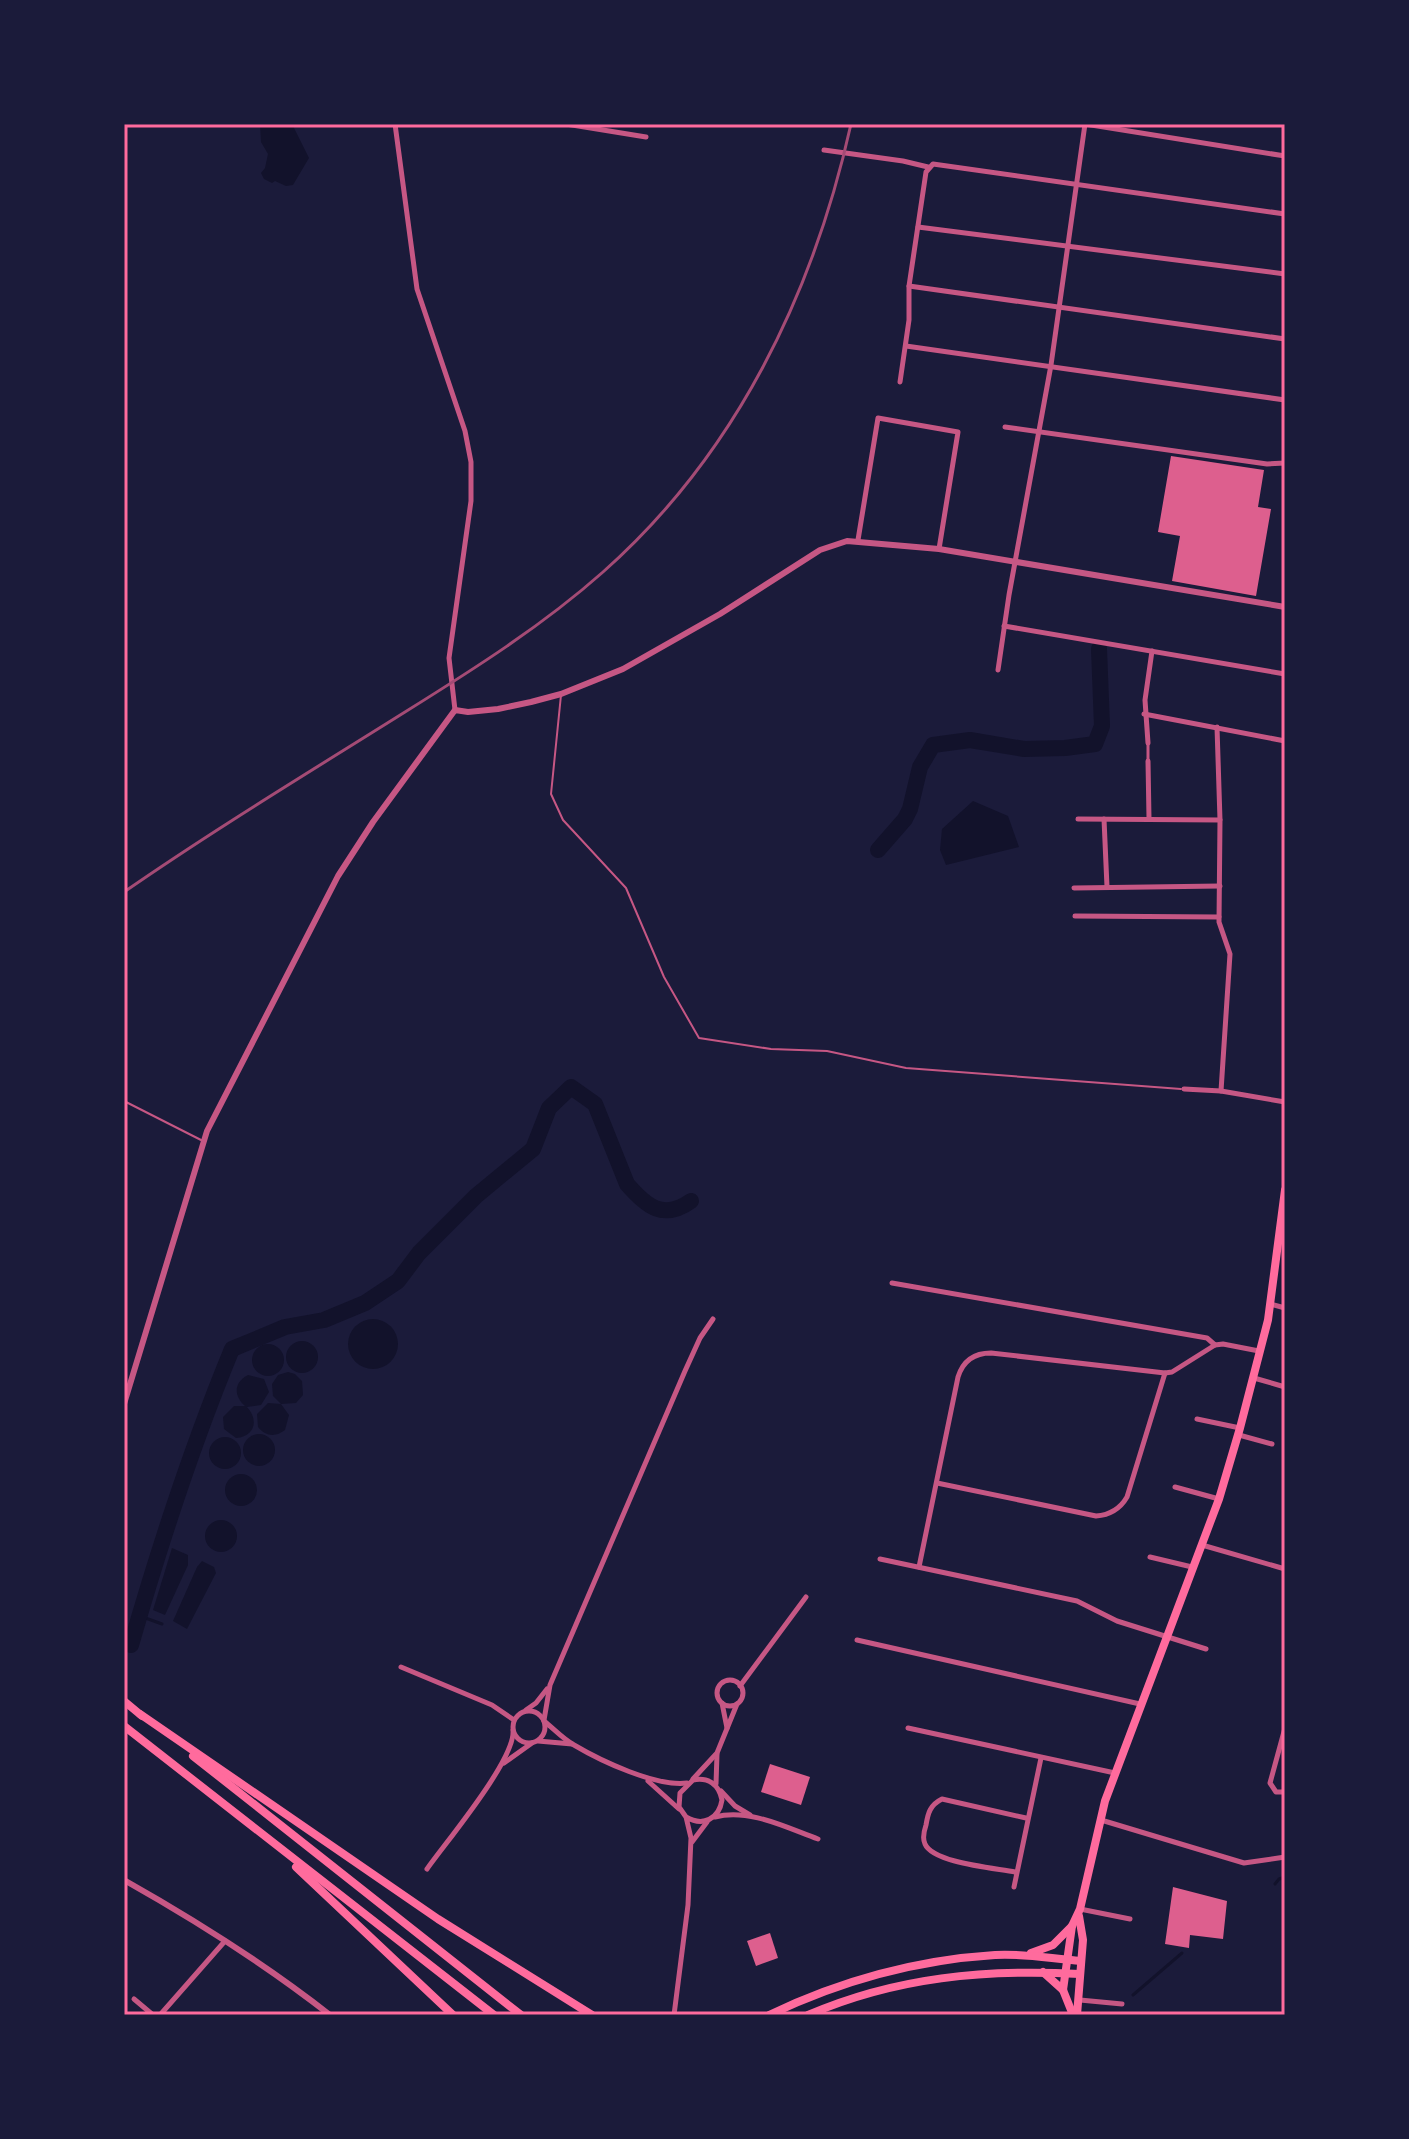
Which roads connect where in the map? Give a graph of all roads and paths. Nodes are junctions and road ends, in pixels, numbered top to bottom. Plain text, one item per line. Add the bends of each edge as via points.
1 (395, 124) edge
2 (566, 124) edge
3 (1085, 124) edge
4 (646, 137) dead end
5 (824, 150) dead end
6 (1285, 156) edge
7 (929, 167) junction
8 (1076, 186) junction
9 (1285, 214) edge
10 (918, 227) junction
11 (1066, 246) junction
12 (1285, 274) edge
13 (909, 286) junction
14 (1058, 309) junction
15 (1285, 339) edge
16 (906, 346) junction
17 (1051, 365) junction
18 (900, 382) dead end
19 (1285, 400) edge
20 (1005, 427) dead end
21 (1039, 433) junction
22 (1285, 463) edge
23 (858, 540) junction
24 (939, 549) junction
25 (1015, 561) junction
26 (1285, 607) edge
27 (1004, 626) junction
28 (1152, 651) junction
29 (998, 670) dead end
30 (1285, 674) edge
31 (561, 694) junction
32 (455, 707) junction
33 (1144, 714) junction
34 (1217, 727) junction
35 (1285, 741) edge
36 (1148, 743) joint
37 (1148, 761) joint
38 (1149, 818) junction
39 (1078, 819) dead end
40 (1104, 819) junction
41 (1220, 820) junction
42 (1220, 886) junction
43 (1107, 887) junction
44 (1074, 888) dead end
45 (1075, 916) dead end
46 (1219, 917) junction
47 (1184, 1089) joint
48 (1221, 1091) junction
49 (124, 1101) edge
50 (1285, 1102) edge
51 (204, 1142) junction
52 (1285, 1190) edge
53 (1282, 1248) edge
54 (892, 1283) dead end
55 (1270, 1304) junction
56 (1285, 1308) edge
57 (713, 1319) dead end
58 (1215, 1345) junction
59 (1260, 1351) junction
60 (1165, 1373) junction
61 (1254, 1378) junction
62 (1285, 1387) edge
63 (124, 1404) edge
64 (1197, 1419) dead end
65 (1239, 1431) junction
66 (1272, 1444) dead end
67 (937, 1483) junction
68 (1175, 1487) dead end
69 (1219, 1499) junction
70 (1201, 1545) junction
71 (1150, 1557) dead end
72 (880, 1559) dead end
73 (919, 1567) junction
74 (1193, 1568) junction
75 (1285, 1569) edge
76 (806, 1597) dead end
77 (1166, 1636) junction
78 (857, 1640) dead end
79 (1206, 1649) dead end
80 (401, 1667) dead end
81 (550, 1685) junction
82 (740, 1686) junction
83 (124, 1701) edge
84 (722, 1703) junction
85 (737, 1704) junction
86 (1140, 1704) junction
87 (522, 1712) junction
88 (140, 1714) junction
89 (514, 1720) junction
90 (544, 1720) junction
91 (124, 1726) edge
92 (908, 1728) dead end
93 (1285, 1728) edge
94 (727, 1729) junction
95 (513, 1730) junction
96 (534, 1742) junction
97 (573, 1744) junction
98 (717, 1753) junction
99 (1041, 1758) junction
100 (501, 1766) junction
101 (1115, 1773) junction
102 (645, 1778) junction
103 (690, 1782) junction
104 (717, 1786) junction
105 (1285, 1792) edge
106 (684, 1815) junction
107 (754, 1818) junction
108 (1026, 1818) junction
109 (710, 1819) junction
110 (1100, 1820) junction
111 (255, 1828) junction
112 (818, 1839) dead end
113 (691, 1843) junction
114 (1285, 1857) edge
115 (427, 1869) dead end
116 (1015, 1872) junction
117 (124, 1880) edge
118 (1014, 1887) dead end
119 (1080, 1912) junction
120 (1130, 1919) dead end
121 (1072, 1926) junction
122 (225, 1941) junction
123 (1023, 1955) junction
124 (1066, 1960) junction
125 (1081, 1961) junction
126 (1042, 1972) junction
127 (1065, 1973) junction
128 (1080, 1974) junction
129 (1063, 1990) junction
130 (134, 1999) dead end
131 (1080, 2000) junction
132 (1122, 2004) dead end
133 (676, 2014) edge
134 (153, 2015) edge
135 (160, 2015) edge
136 (330, 2015) edge
137 (453, 2015) edge
138 (494, 2015) edge
139 (521, 2015) edge
140 (592, 2015) edge
141 (769, 2015) edge
142 (808, 2015) edge
143 (1075, 2015) edge

1 - 32 street via 417,289 471,462 471,501 449,658
2 - 4 street
3 - 6 street
3 - 8 street
5 - 7 street
7 - 8 street via 937,164
7 - 10 street
8 - 9 street
8 - 11 street
10 - 11 street
10 - 13 street
11 - 12 street
11 - 14 street
13 - 14 street
13 - 16 street
14 - 15 street
14 - 17 street
16 - 17 street
16 - 18 street
17 - 19 street
17 - 21 street
20 - 21 street
21 - 22 street
21 - 25 street
23 - 24 street
23 - 24 street via 878,418 958,432
23 - 31 street via 820,550 673,642
24 - 25 street
25 - 26 street
25 - 27 street
27 - 28 street
27 - 29 street
28 - 30 street
28 - 33 street
31 - 32 street via 498,709 468,712
31 - 47 lane via 554,805 626,888 664,977 699,1038 827,1051 906,1068
32 - 51 street via 338,876
33 - 34 street
33 - 36 street
34 - 35 street
34 - 41 street
36 - 37 street
37 - 38 street
38 - 40 street
38 - 41 street
39 - 40 street
40 - 43 street
41 - 42 street
42 - 43 street
42 - 46 street
43 - 44 street
45 - 46 street
46 - 48 street via 1230,954
47 - 48 street
48 - 50 street
49 - 51 lane
51 - 63 street
52 - 53 highway
53 - 55 highway
54 - 58 street via 1207,1338
55 - 56 street
55 - 59 highway
57 - 81 street via 690,1360
58 - 59 street
58 - 60 street
59 - 61 highway
60 - 67 street via 991,1353 972,1357 958,1377
60 - 67 street via 1127,1497 1111,1513 1096,1516
61 - 62 street
61 - 65 highway
64 - 65 street
65 - 66 street
65 - 69 highway
67 - 73 street
68 - 69 street
69 - 70 highway
70 - 74 highway
70 - 75 street
71 - 74 street
72 - 73 street
73 - 77 street via 1077,1601
74 - 77 highway
76 - 82 street
77 - 79 street
77 - 86 highway
78 - 86 street
80 - 89 street via 492,1705
81 - 87 street
81 - 90 street
82 - 84 street via 733,1681 722,1684 717,1695
82 - 85 street
83 - 88 highway
84 - 85 street
84 - 94 street
85 - 94 street
86 - 101 highway
87 - 89 street
87 - 90 street via 532,1711
88 - 139 highway
88 - 140 highway via 438,1919
89 - 95 street
90 - 96 street via 545,1730
90 - 97 street
91 - 111 highway
92 - 99 street
93 - 105 street via 1270,1783 1276,1792
94 - 98 street
95 - 96 street via 518,1739
95 - 100 street
96 - 97 street
96 - 100 street
97 - 102 street
98 - 103 street
98 - 104 street
99 - 101 street
99 - 108 street
100 - 115 street
101 - 110 highway
102 - 103 street
102 - 106 street
103 - 104 street via 705,1779
103 - 106 street via 679,1800
104 - 107 street
104 - 109 street via 721,1807
106 - 109 street via 700,1822
106 - 113 street
107 - 109 street
107 - 112 street
108 - 116 street
108 - 116 street via 942,1799 929,1812 923,1839 941,1858
109 - 113 street
110 - 114 street via 1244,1863
110 - 119 highway
111 - 137 highway
111 - 138 highway
113 - 133 street
116 - 118 street
117 - 122 street
119 - 120 street
119 - 121 highway
119 - 125 highway
121 - 123 highway via 1053,1945
121 - 124 highway
122 - 135 street
122 - 136 street
123 - 124 highway
123 - 141 highway via 885,1972
124 - 125 highway
124 - 127 highway
125 - 128 highway
126 - 127 highway
126 - 129 highway
126 - 142 highway via 908,1982
127 - 128 highway
127 - 129 highway
128 - 131 highway
129 - 143 highway
130 - 134 street
131 - 132 street
131 - 143 highway

